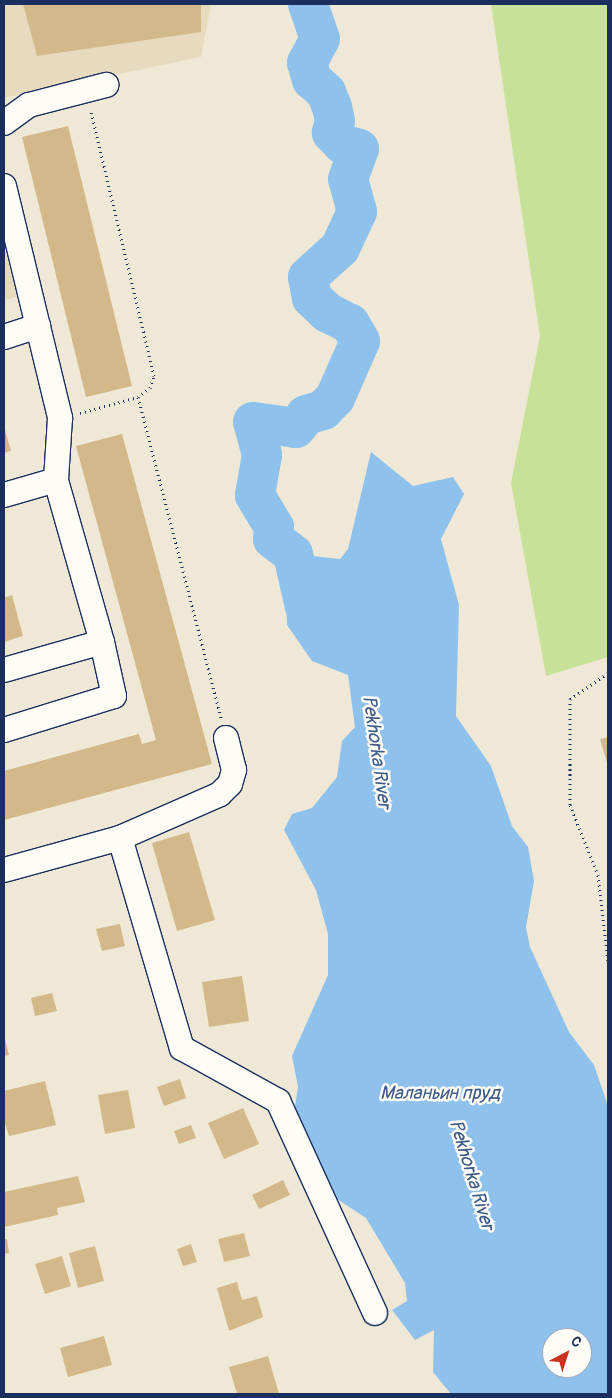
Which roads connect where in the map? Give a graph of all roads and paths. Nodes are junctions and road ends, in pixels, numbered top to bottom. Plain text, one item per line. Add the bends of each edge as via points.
1 (96, 88) joint
2 (4, 123) edge
3 (4, 186) edge
4 (38, 326) junction
5 (4, 336) edge
6 (138, 397) junction
7 (60, 418) junction
8 (56, 480) junction
9 (4, 495) edge
10 (102, 642) junction
11 (4, 670) edge
12 (608, 673) edge
13 (4, 730) edge
14 (226, 738) joint
15 (120, 838) junction
16 (4, 870) edge
17 (608, 962) edge
18 (375, 1313) dead end

1 - 2 lane via 29,105
1 - 6 path via 154,376 150,388
3 - 4 lane
4 - 5 lane
4 - 7 lane
6 - 7 path
6 - 14 path
7 - 8 lane
8 - 9 lane
8 - 10 lane
10 - 11 lane
10 - 13 lane via 114,696
12 - 17 path via 570,699 570,806 598,875
14 - 15 lane via 234,770 230,784 220,794
15 - 16 lane
15 - 18 lane via 182,1048 278,1101

